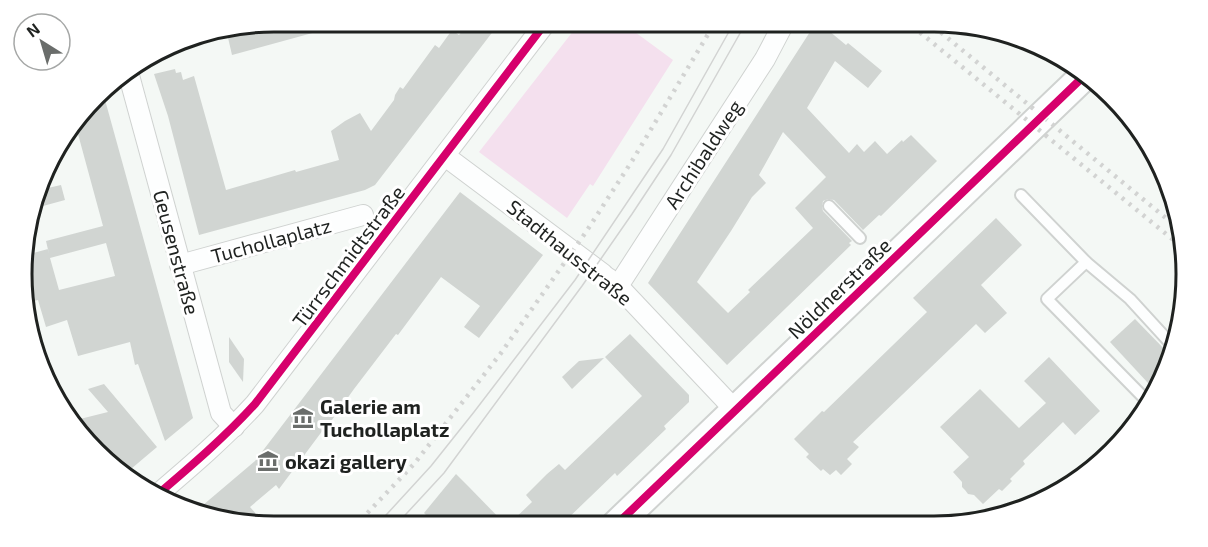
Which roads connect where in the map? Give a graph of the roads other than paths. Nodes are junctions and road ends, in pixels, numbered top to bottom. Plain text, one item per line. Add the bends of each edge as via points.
1 (539, 32) edge
2 (779, 32) edge
3 (130, 79) edge
4 (1080, 80) edge
5 (446, 156) junction
6 (1022, 195) dead end
7 (829, 206) dead end
8 (363, 215) dead end
9 (860, 238) dead end
10 (1086, 262) junction
11 (180, 265) junction
12 (609, 279) junction
13 (1167, 340) edge
14 (1143, 396) edge
15 (735, 410) junction
16 (234, 427) junction
17 (163, 489) edge
18 (625, 516) edge

1 - 5 street, Türrschmidtstraße
2 - 12 street, Archibaldweg via 765,58
3 - 11 street, Geusenstraße
4 - 15 street, Nöldnerstraße
5 - 12 street, Stadthausstraße
5 - 16 street, Türrschmidtstraße
6 - 10 lane
7 - 9 lane
8 - 11 street, Tuchollaplatz
10 - 13 lane via 1130,299
10 - 14 lane via 1047,299
11 - 16 street, Geusenstraße via 221,413
12 - 15 street, Stadthausstraße
15 - 18 street, Nöldnerstraße
16 - 17 street, Türrschmidtstraße

